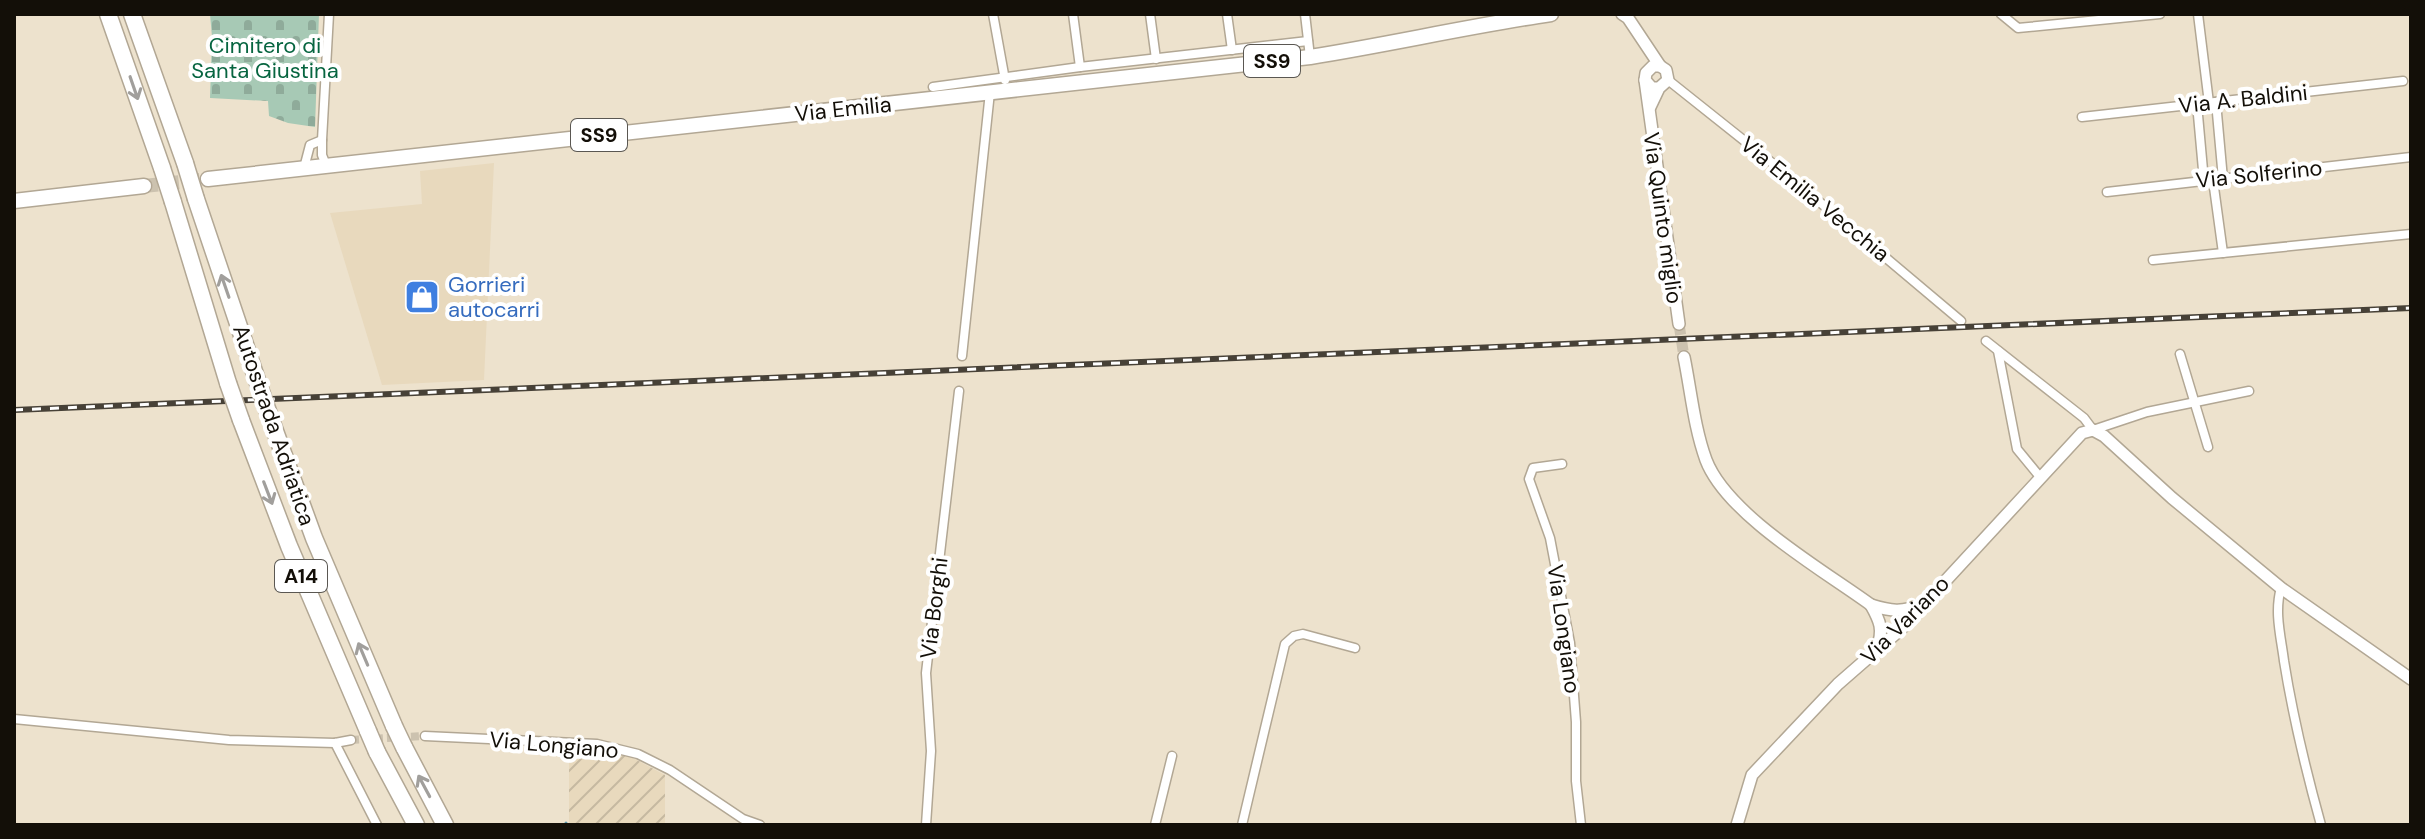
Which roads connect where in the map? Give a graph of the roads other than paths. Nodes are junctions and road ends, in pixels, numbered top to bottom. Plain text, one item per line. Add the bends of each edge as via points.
1 (108, 14) edge
2 (132, 14) edge
3 (329, 14) edge
4 (993, 14) edge
5 (1073, 14) edge
6 (1150, 14) edge
7 (1227, 14) edge
8 (1305, 14) edge
9 (1551, 14) edge
10 (1622, 14) edge
11 (2001, 14) edge
12 (2160, 14) edge
13 (2198, 14) edge
14 (1475, 20) edge
15 (1643, 43) junction
16 (1309, 49) junction
17 (1232, 50) junction
18 (1156, 59) junction
19 (1660, 66) junction
20 (1080, 67) junction
21 (1646, 77) junction
22 (2403, 81) dead end
23 (1005, 84) junction
24 (1663, 84) junction
25 (933, 87) dead end
26 (990, 92) junction
27 (2212, 102) junction
28 (2197, 104) junction
29 (1648, 112) junction
30 (2082, 117) dead end
31 (322, 140) junction
32 (2411, 157) edge
33 (326, 165) junction
34 (304, 168) junction
35 (208, 179) tunnel mouth
36 (2213, 180) junction
37 (144, 186) tunnel mouth
38 (2107, 192) dead end
39 (14, 201) edge
40 (2411, 234) edge
41 (2223, 253) junction
42 (2153, 260) dead end
43 (1961, 321) dead end
44 (1679, 324) tunnel mouth
45 (1986, 341) dead end
46 (1998, 351) junction
47 (2180, 354) dead end
48 (962, 356) dead end
49 (1684, 357) tunnel mouth
50 (959, 391) dead end
51 (2249, 391) dead end
52 (2195, 403) junction
53 (2093, 430) junction
54 (2208, 447) dead end
55 (1562, 464) dead end
56 (2040, 477) junction
57 (2281, 588) junction
58 (1926, 602) junction
59 (1871, 605) junction
60 (1894, 612) junction
61 (1881, 623) junction
62 (1901, 629) junction
63 (1355, 648) dead end
64 (1876, 652) junction
65 (2411, 679) edge
66 (14, 719) edge
67 (425, 736) tunnel mouth
68 (351, 740) tunnel mouth
69 (335, 743) junction
70 (1172, 756) dead end
71 (377, 825) edge
72 (416, 825) edge
73 (445, 825) edge
74 (760, 825) edge
75 (926, 825) edge
76 (1155, 825) edge
77 (1242, 825) edge
78 (1581, 825) edge
79 (1737, 825) edge
80 (2321, 825) edge

1 -> 72 highway, Autostrada Adriatica / A14, bridge via 241,420 377,752
73 -> 2 highway, Autostrada Adriatica / A14, bridge via 394,726 314,538
3 - 31 street
4 - 23 street
5 - 20 street
6 - 18 street
7 - 17 street
8 - 16 street
9 - 14 main road, Via Emilia / SS9
10 - 15 street, Via Emilia Vecchia
11 - 12 street via 2018,28
13 - 27 street
14 - 16 main road, Via Emilia / SS9 via 1400,43
15 - 19 street, Via Emilia Vecchia
15 - 21 street
16 - 17 street, Via Emilia
16 - 23 main road, Via Emilia / SS9
17 - 18 street, Via Emilia
18 - 20 street, Via Emilia
19 - 21 street via 1653,66
19 - 24 street, Via Emilia Vecchia via 1666,70
20 - 23 street, Via Emilia
21 - 24 street, Via Emilia Vecchia via 1652,88
21 - 29 street, Via Quinto miglio
22 - 27 street, Via A. Baldini
23 - 25 street, Via Emilia
23 - 26 main road, Via Emilia / SS9
24 - 29 street, Via Quinto miglio
24 - 43 street, Via Emilia Vecchia via 1803,188
26 - 33 main road, Via Emilia / SS9
26 - 48 street
27 - 28 street, Via A. Baldini
27 - 36 street
28 - 30 street, Via A. Baldini
28 - 36 street
29 - 44 street, Via Quinto miglio
31 - 33 street
31 - 34 street via 310,145
32 - 36 street, Via Solferino
33 - 34 main road, Via Emilia / SS9
34 - 35 main road, Via Emilia / SS9
36 - 38 street, Via Solferino
36 - 41 street
37 - 39 main road
40 - 41 street
41 - 42 street
45 - 46 street
46 - 53 street
46 - 56 street via 2017,449
47 - 52 street
49 - 59 street via 1698,433 1718,482 1750,518
50 - 75 street, Via Borghi via 926,673 931,751
51 - 52 street
52 - 53 street
52 - 54 street
53 - 56 street, Via Variano via 2082,433
53 - 57 street
55 - 78 street, Via Longiano via 1533,468 1529,479 1550,538 1569,631
56 - 58 street, Via Variano
57 - 65 street
57 - 80 street via 2278,620 2289,690
58 - 60 street
58 - 62 street, Via Variano
59 - 60 street
59 - 61 street
60 - 62 street
61 - 62 street
61 - 64 street
62 - 64 street, Via Variano
63 - 77 street via 1303,634 1285,644
64 - 79 street, Via Variano via 1838,684 1752,775
66 - 69 street via 229,740
67 - 74 street, Via Longiano via 597,744 638,754
68 - 69 street
69 - 71 street
70 - 76 street

